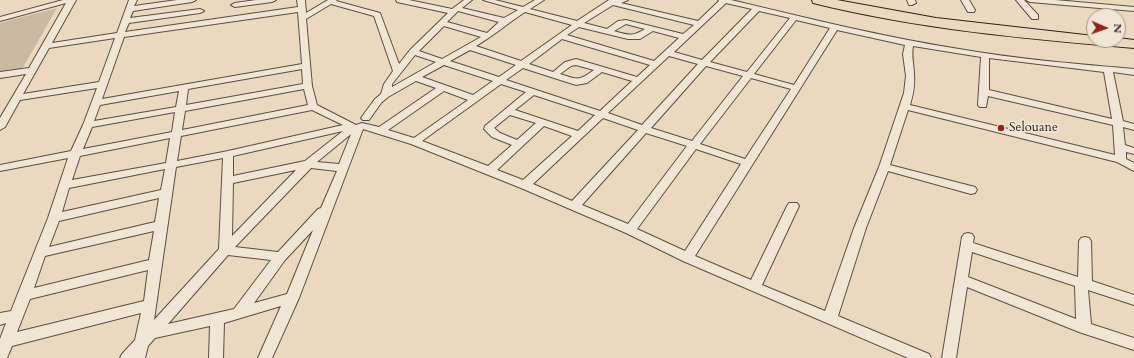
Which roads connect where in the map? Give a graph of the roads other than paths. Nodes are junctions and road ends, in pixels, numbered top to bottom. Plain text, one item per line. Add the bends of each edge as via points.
1 (72, 0) edge
2 (192, 0) edge
3 (272, 0) edge
4 (400, 0) edge
5 (468, 0) edge
6 (487, 0) edge
7 (540, 0) edge
8 (602, 0) edge
9 (624, 0) edge
10 (723, 0) edge
11 (818, 0) edge
12 (840, 0) edge
13 (965, 0) edge
14 (1020, 0) edge
15 (1030, 0) edge
16 (1130, 0) edge
17 (331, 1) edge
18 (499, 1) edge
19 (235, 2) edge
20 (612, 2) junction
21 (1134, 3) edge
22 (131, 4) edge
23 (302, 4) edge
24 (757, 9) junction
25 (1134, 9) edge
26 (455, 10) junction
27 (524, 10) junction
28 (971, 10) dead end
29 (1035, 17) dead end
30 (235, 18) junction
31 (303, 18) junction
32 (794, 18) junction
33 (0, 19) edge
34 (126, 21) junction
35 (505, 21) junction
36 (443, 22) junction
37 (198, 23) junction
38 (578, 24) junction
39 (699, 24) junction
40 (835, 27) junction
41 (650, 29) junction
42 (609, 31) junction
43 (1086, 33) edge
44 (121, 34) junction
45 (488, 36) junction
46 (561, 36) junction
47 (684, 37) junction
48 (909, 43) junction
49 (1134, 44) edge
50 (47, 46) junction
51 (468, 47) junction
52 (413, 52) junction
53 (668, 53) junction
54 (985, 55) junction
55 (444, 62) junction
56 (704, 63) junction
57 (523, 64) junction
58 (655, 64) junction
59 (306, 66) junction
60 (601, 69) junction
61 (32, 70) junction
62 (1108, 70) junction
63 (398, 72) junction
64 (1134, 72) edge
65 (555, 74) junction
66 (0, 75) edge
67 (748, 75) junction
68 (416, 78) junction
69 (639, 80) junction
70 (500, 81) junction
71 (103, 84) junction
72 (308, 86) junction
73 (184, 88) junction
74 (443, 88) junction
75 (796, 88) junction
76 (532, 92) junction
77 (984, 92) junction
78 (385, 95) junction
79 (16, 98) junction
80 (475, 99) junction
81 (96, 103) junction
82 (983, 105) dead end
83 (904, 106) junction
84 (313, 107) junction
85 (180, 110) junction
86 (508, 112) junction
87 (602, 114) junction
88 (3, 116) edge
89 (543, 122) junction
90 (359, 123) junction
91 (1118, 123) junction
92 (88, 125) junction
93 (0, 127) edge
94 (1134, 127) edge
95 (645, 129) junction
96 (380, 130) junction
97 (176, 134) junction
98 (580, 134) junction
99 (415, 142) junction
100 (519, 144) junction
101 (694, 145) junction
102 (1120, 147) junction
103 (1134, 151) edge
104 (76, 154) junction
105 (228, 154) junction
106 (1121, 160) junction
107 (748, 163) junction
108 (308, 164) junction
109 (171, 165) junction
110 (884, 167) junction
111 (0, 168) edge
112 (343, 168) junction
113 (1134, 168) edge
114 (489, 171) junction
115 (226, 181) junction
116 (66, 185) junction
117 (525, 185) junction
118 (970, 190) dead end
119 (166, 193) junction
120 (328, 205) junction
121 (574, 206) junction
122 (793, 206) dead end
123 (54, 218) junction
124 (161, 225) junction
125 (630, 230) junction
126 (1085, 241) dead end
127 (225, 250) junction
128 (41, 253) junction
129 (281, 258) junction
130 (688, 258) junction
131 (155, 264) junction
132 (962, 280) junction
133 (1083, 284) junction
134 (754, 287) junction
135 (25, 294) junction
136 (292, 298) junction
137 (1134, 300) edge
138 (150, 305) junction
139 (239, 313) junction
140 (16, 316) junction
141 (830, 318) junction
142 (0, 319) edge
143 (217, 319) junction
144 (1084, 328) junction
145 (151, 333) junction
146 (7, 341) junction
147 (1134, 344) edge
148 (140, 351) edge
149 (0, 358) edge
150 (127, 358) edge
151 (216, 358) edge
152 (265, 358) edge
153 (924, 358) edge
154 (949, 358) edge

1 - 33 street
1 - 50 street
2 - 22 street
3 - 19 street
4 - 26 street
5 - 26 street
6 - 18 street
7 - 27 street
8 - 20 street
9 - 20 street
10 - 24 street
10 - 39 street
11 - 49 highway via 974,28
12 - 43 highway via 959,21
13 - 28 street
14 - 29 street
15 - 25 street
16 - 21 street
17 - 31 street
17 - 63 street via 377,15
18 - 27 street
19 - 30 street
20 - 38 street
20 - 39 street
22 - 34 street
23 - 30 street
23 - 31 street
24 - 32 street
24 - 56 street
26 - 35 street
26 - 36 street
27 - 35 street
27 - 38 street
30 - 37 street
31 - 59 street
32 - 40 street
32 - 67 street
34 - 37 street via 201,8
34 - 44 street
35 - 45 street
36 - 45 street
36 - 52 street
37 - 44 street
38 - 42 street
38 - 46 street
39 - 47 street
40 - 48 street
40 - 75 street
41 - 42 street via 633,38
41 - 42 street via 624,22
41 - 47 street
44 - 50 street
44 - 71 street
45 - 51 street
46 - 57 street
46 - 58 street
47 - 53 street
48 - 54 street
48 - 83 street via 910,82
50 - 61 street
51 - 55 street
51 - 57 street
52 - 55 street
52 - 63 street
53 - 56 street
53 - 58 street
54 - 62 street
54 - 77 street
55 - 68 street
55 - 70 street
56 - 67 street
56 - 95 street
57 - 65 street
57 - 70 street
58 - 69 street
59 - 72 street
59 - 73 street
60 - 65 street via 571,62
60 - 65 street via 576,82
60 - 69 street
61 - 66 street
61 - 79 street
62 - 64 street
62 - 91 street
63 - 78 street via 388,84
67 - 75 street
67 - 101 street
68 - 74 street
68 - 78 street
69 - 87 street
70 - 76 street
70 - 80 street
71 - 79 street
71 - 81 street
72 - 84 street
72 - 85 street
73 - 81 street
73 - 85 street
74 - 80 street
74 - 96 street
75 - 107 street
76 - 86 street
76 - 87 street
77 - 82 street
77 - 91 street
78 - 90 street
79 - 88 street
80 - 99 street
81 - 92 street
83 - 106 street
83 - 110 street
84 - 90 street via 334,118
84 - 97 street
85 - 92 street
85 - 97 street
86 - 89 street
86 - 100 street via 489,129 496,135
87 - 95 street
87 - 98 street
88 - 93 street
89 - 98 street
89 - 100 street
90 - 96 street
90 - 105 street
90 - 108 street
90 - 112 street
91 - 94 street
91 - 102 street
92 - 104 street
95 - 101 street
95 - 121 street
96 - 99 street
97 - 104 street
97 - 109 street
98 - 117 street
99 - 114 street
100 - 114 street
101 - 107 street
101 - 125 street
102 - 103 street
102 - 106 street
104 - 111 street
104 - 116 street
105 - 109 street
105 - 115 street
106 - 113 street
107 - 130 street
108 - 112 street
108 - 115 street
108 - 127 street
109 - 116 street
109 - 119 street
110 - 118 street
110 - 141 street via 860,228
112 - 120 street
114 - 117 street
115 - 127 street
116 - 123 street
117 - 121 street
119 - 123 street
119 - 124 street
120 - 129 street
120 - 136 street
121 - 125 street
122 - 134 street
123 - 128 street
124 - 128 street
124 - 131 street
125 - 130 street
126 - 133 street
127 - 129 street
127 - 145 street
128 - 135 street
129 - 139 street
130 - 134 street
131 - 135 street
131 - 138 street
132 - 133 street via 967,242
132 - 144 street
132 - 154 street
133 - 137 street
133 - 144 street
134 - 141 street
135 - 140 street
136 - 139 street
136 - 152 street
138 - 146 street
138 - 148 street
139 - 143 street
140 - 142 street
140 - 146 street
141 - 153 street
143 - 145 street
143 - 151 street
144 - 147 street
145 - 148 street
146 - 149 street
148 - 150 street

